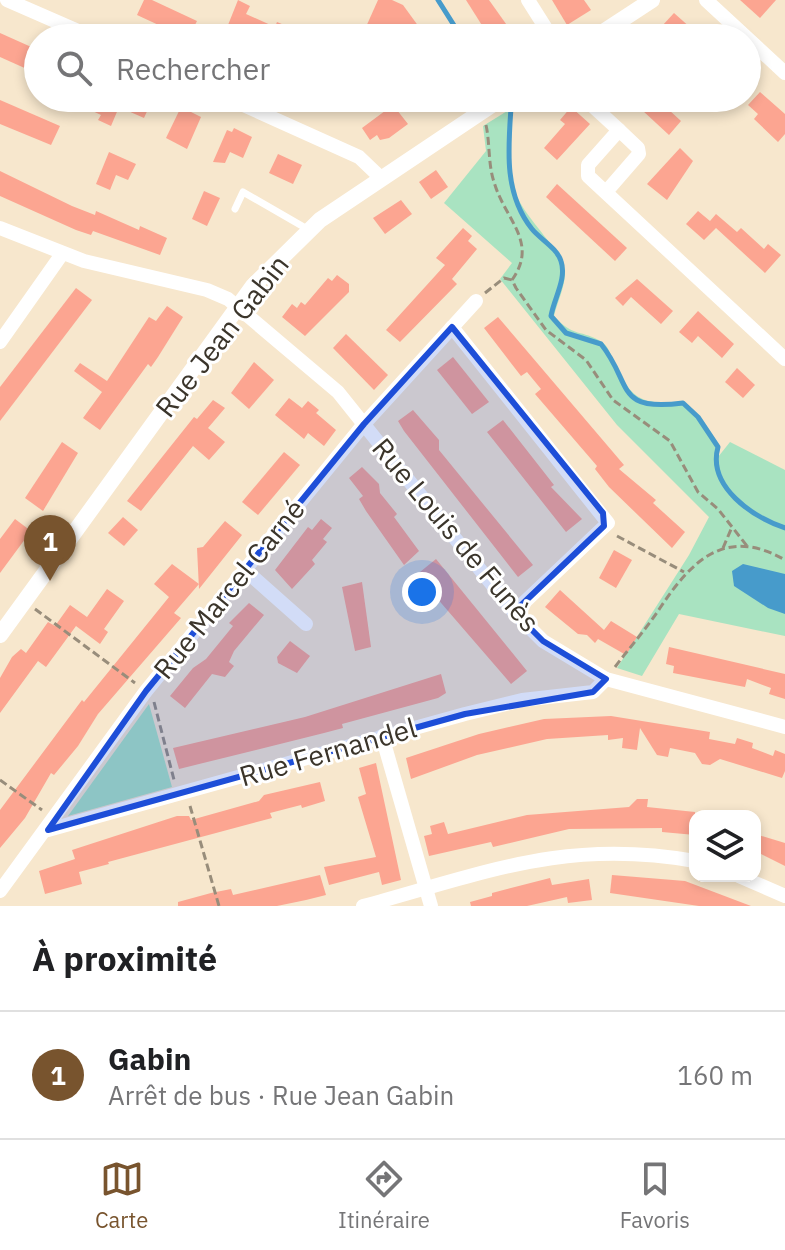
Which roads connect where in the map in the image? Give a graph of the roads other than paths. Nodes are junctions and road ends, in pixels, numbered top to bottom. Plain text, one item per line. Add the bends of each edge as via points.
1 (7, 0) edge
2 (528, 0) edge
3 (652, 0) edge
4 (706, 0) edge
5 (62, 24) edge
6 (543, 24) edge
7 (615, 24) edge
8 (732, 24) edge
9 (761, 51) edge
10 (785, 73) edge
11 (259, 112) edge
12 (481, 112) edge
13 (599, 112) edge
14 (619, 130) junction
15 (381, 178) junction
16 (606, 192) junction
17 (235, 209) dead end
18 (0, 228) edge
19 (309, 230) junction
20 (62, 254) junction
21 (476, 301) road end
22 (244, 312) junction
23 (452, 327) junction
24 (0, 342) edge
25 (785, 359) edge
26 (364, 424) junction
27 (245, 570) junction
28 (514, 612) junction
29 (306, 624) dead end
30 (0, 635) edge
31 (606, 679) junction
32 (785, 727) edge
33 (382, 736) junction
34 (52, 824) junction
35 (689, 860) edge
36 (753, 882) edge
37 (426, 889) junction
38 (0, 891) edge
39 (785, 896) edge
40 (363, 906) edge
41 (431, 906) edge

1 - 5 street
2 - 6 street
3 - 7 street
4 - 8 street
9 - 10 street
11 - 15 street via 359,157
12 - 15 street, Rue Jean Gabin
13 - 14 street
14 - 16 street via 586,170
14 - 16 street via 639,154
15 - 19 street, Rue Jean Gabin
16 - 25 street
17 - 19 lane via 243,192
18 - 20 street, Rue Louis de Funès
19 - 22 street, Rue Jean Gabin via 253,286
20 - 22 street, Rue Louis de Funès via 207,290
20 - 24 street
21 - 23 street, Rue Marcel Carné
22 - 26 street, Rue Louis de Funès via 325,379
22 - 30 street, Rue Jean Gabin
23 - 26 street, Rue Marcel Carné
23 - 28 street via 608,523
26 - 27 street, Rue Marcel Carné
26 - 28 street, Rue Louis de Funès
27 - 29 street
27 - 34 street, Rue Marcel Carné via 146,691
28 - 31 street, Rue Louis de Funès via 543,641
31 - 32 street, Rue Louis de Funès
31 - 33 street, Rue Fernandel via 593,692 522,700
33 - 34 street, Rue Fernandel
33 - 37 street
34 - 38 street, Rue Marcel Carné
35 - 37 street via 652,853 552,855
36 - 39 street
37 - 40 street
37 - 41 street

